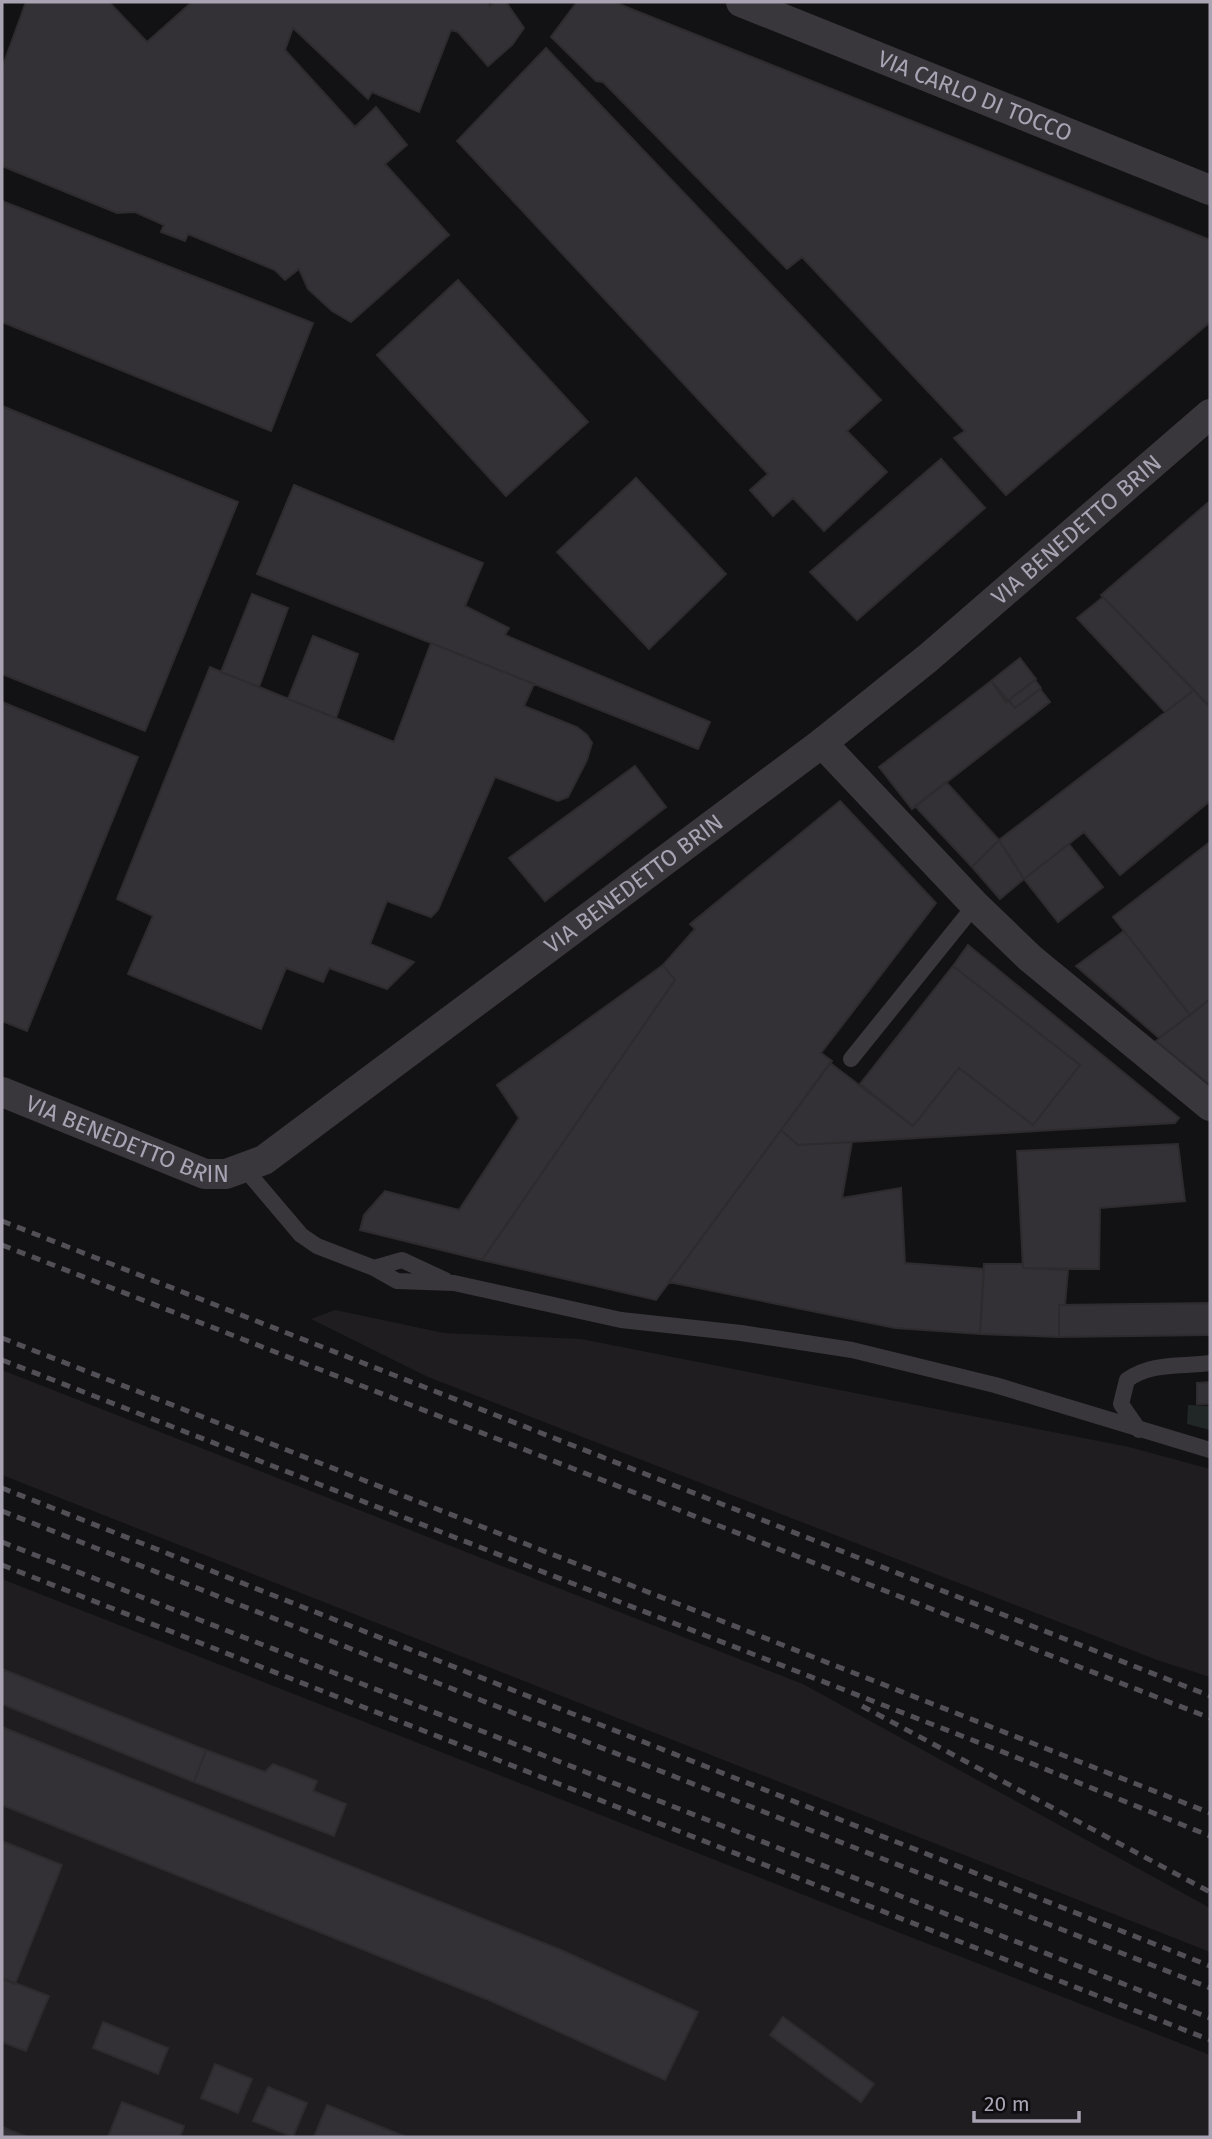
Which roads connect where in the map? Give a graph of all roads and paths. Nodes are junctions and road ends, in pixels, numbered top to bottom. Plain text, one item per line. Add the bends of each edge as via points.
1 (741, 2) edge
2 (1210, 190) edge
3 (1210, 414) edge
4 (822, 743) junction
5 (975, 905) junction
6 (851, 1059) dead end
7 (2, 1092) edge
8 (1210, 1106) edge
9 (245, 1169) junction
10 (1210, 1363) edge
11 (1146, 1433) junction
12 (1210, 1450) edge

1 - 2 street, VIA CARLO DI TOCCO
3 - 4 street, VIA BENEDETTO BRIN via 928,658
4 - 5 street
4 - 9 street, VIA BENEDETTO BRIN via 377,1077
5 - 6 lane
5 - 8 street via 1030,958
7 - 9 street, VIA BENEDETTO BRIN via 205,1174
9 - 11 lane via 301,1235 397,1281 454,1283 621,1320 852,1350 995,1385
10 - 11 lane via 1154,1367 1127,1380 1121,1404 1137,1428
11 - 12 lane

